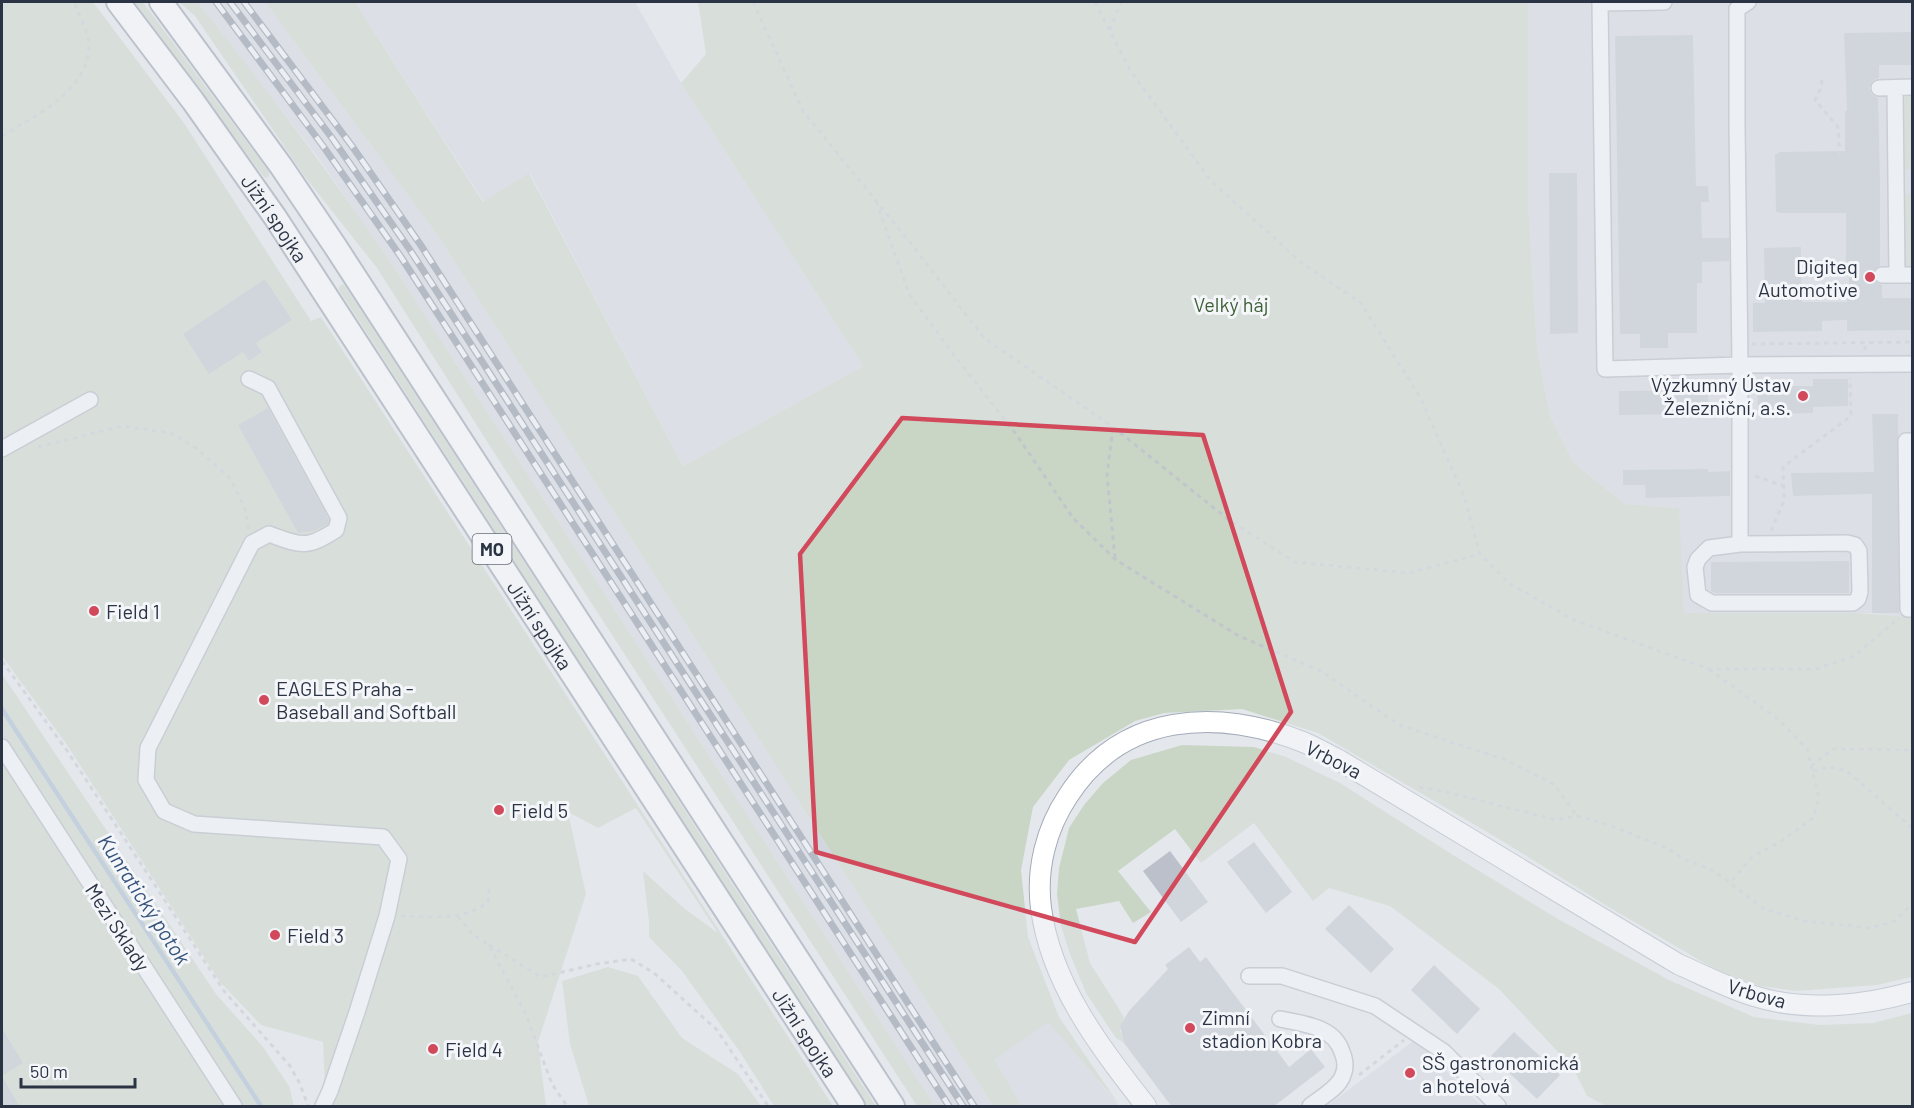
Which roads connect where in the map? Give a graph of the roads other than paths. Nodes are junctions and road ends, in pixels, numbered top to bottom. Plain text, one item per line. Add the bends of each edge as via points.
1 (118, 2) edge
2 (161, 2) edge
3 (1664, 2) edge
4 (1748, 2) edge
5 (1912, 87) edge
6 (1897, 275) edge
7 (1912, 364) edge
8 (1740, 366) junction
9 (249, 379) dead end
10 (90, 400) dead end
11 (1912, 441) edge
12 (2, 449) edge
13 (1909, 502) edge
14 (1740, 544) junction
15 (1910, 549) edge
16 (1910, 609) edge
17 (2, 747) edge
18 (1249, 976) dead end
19 (1912, 992) edge
20 (1280, 1019) dead end
21 (234, 1107) edge
22 (323, 1107) edge
23 (853, 1107) edge
24 (893, 1107) edge
25 (1146, 1107) edge
26 (1310, 1107) edge
27 (1498, 1107) edge

1 - 23 highway, Jižní spojka / MO via 275,217
2 - 24 highway, Jižní spojka / MO via 335,246
3 - 8 street via 1600,3 1605,369
4 - 8 street via 1737,9
5 - 6 street via 1887,88
7 - 8 street
8 - 14 street
9 - 22 street via 268,388 339,518 336,530 318,541 299,545 269,534 252,543 148,748 146,780 164,811 194,824 383,837 399,859 387,916
10 - 12 street
11 - 13 street via 1906,441
13 - 15 street
14 - 14 street via 1855,545 1860,551 1858,599 1853,603 1712,603 1698,595 1698,559 1709,548
15 - 16 street
17 - 21 street, Mezi Sklady
18 - 27 street via 1282,976 1375,1006 1444,1052
19 - 25 main road, Vrbova via 1841,1005 1797,1004 1756,997 1678,964 1339,760 1302,742 1242,725 1207,721 1170,724 1137,735 1091,766 1059,808 1047,836 1041,874 1041,908 1064,984 1084,1022
20 - 26 street via 1311,1025 1340,1043 1345,1059 1343,1076

